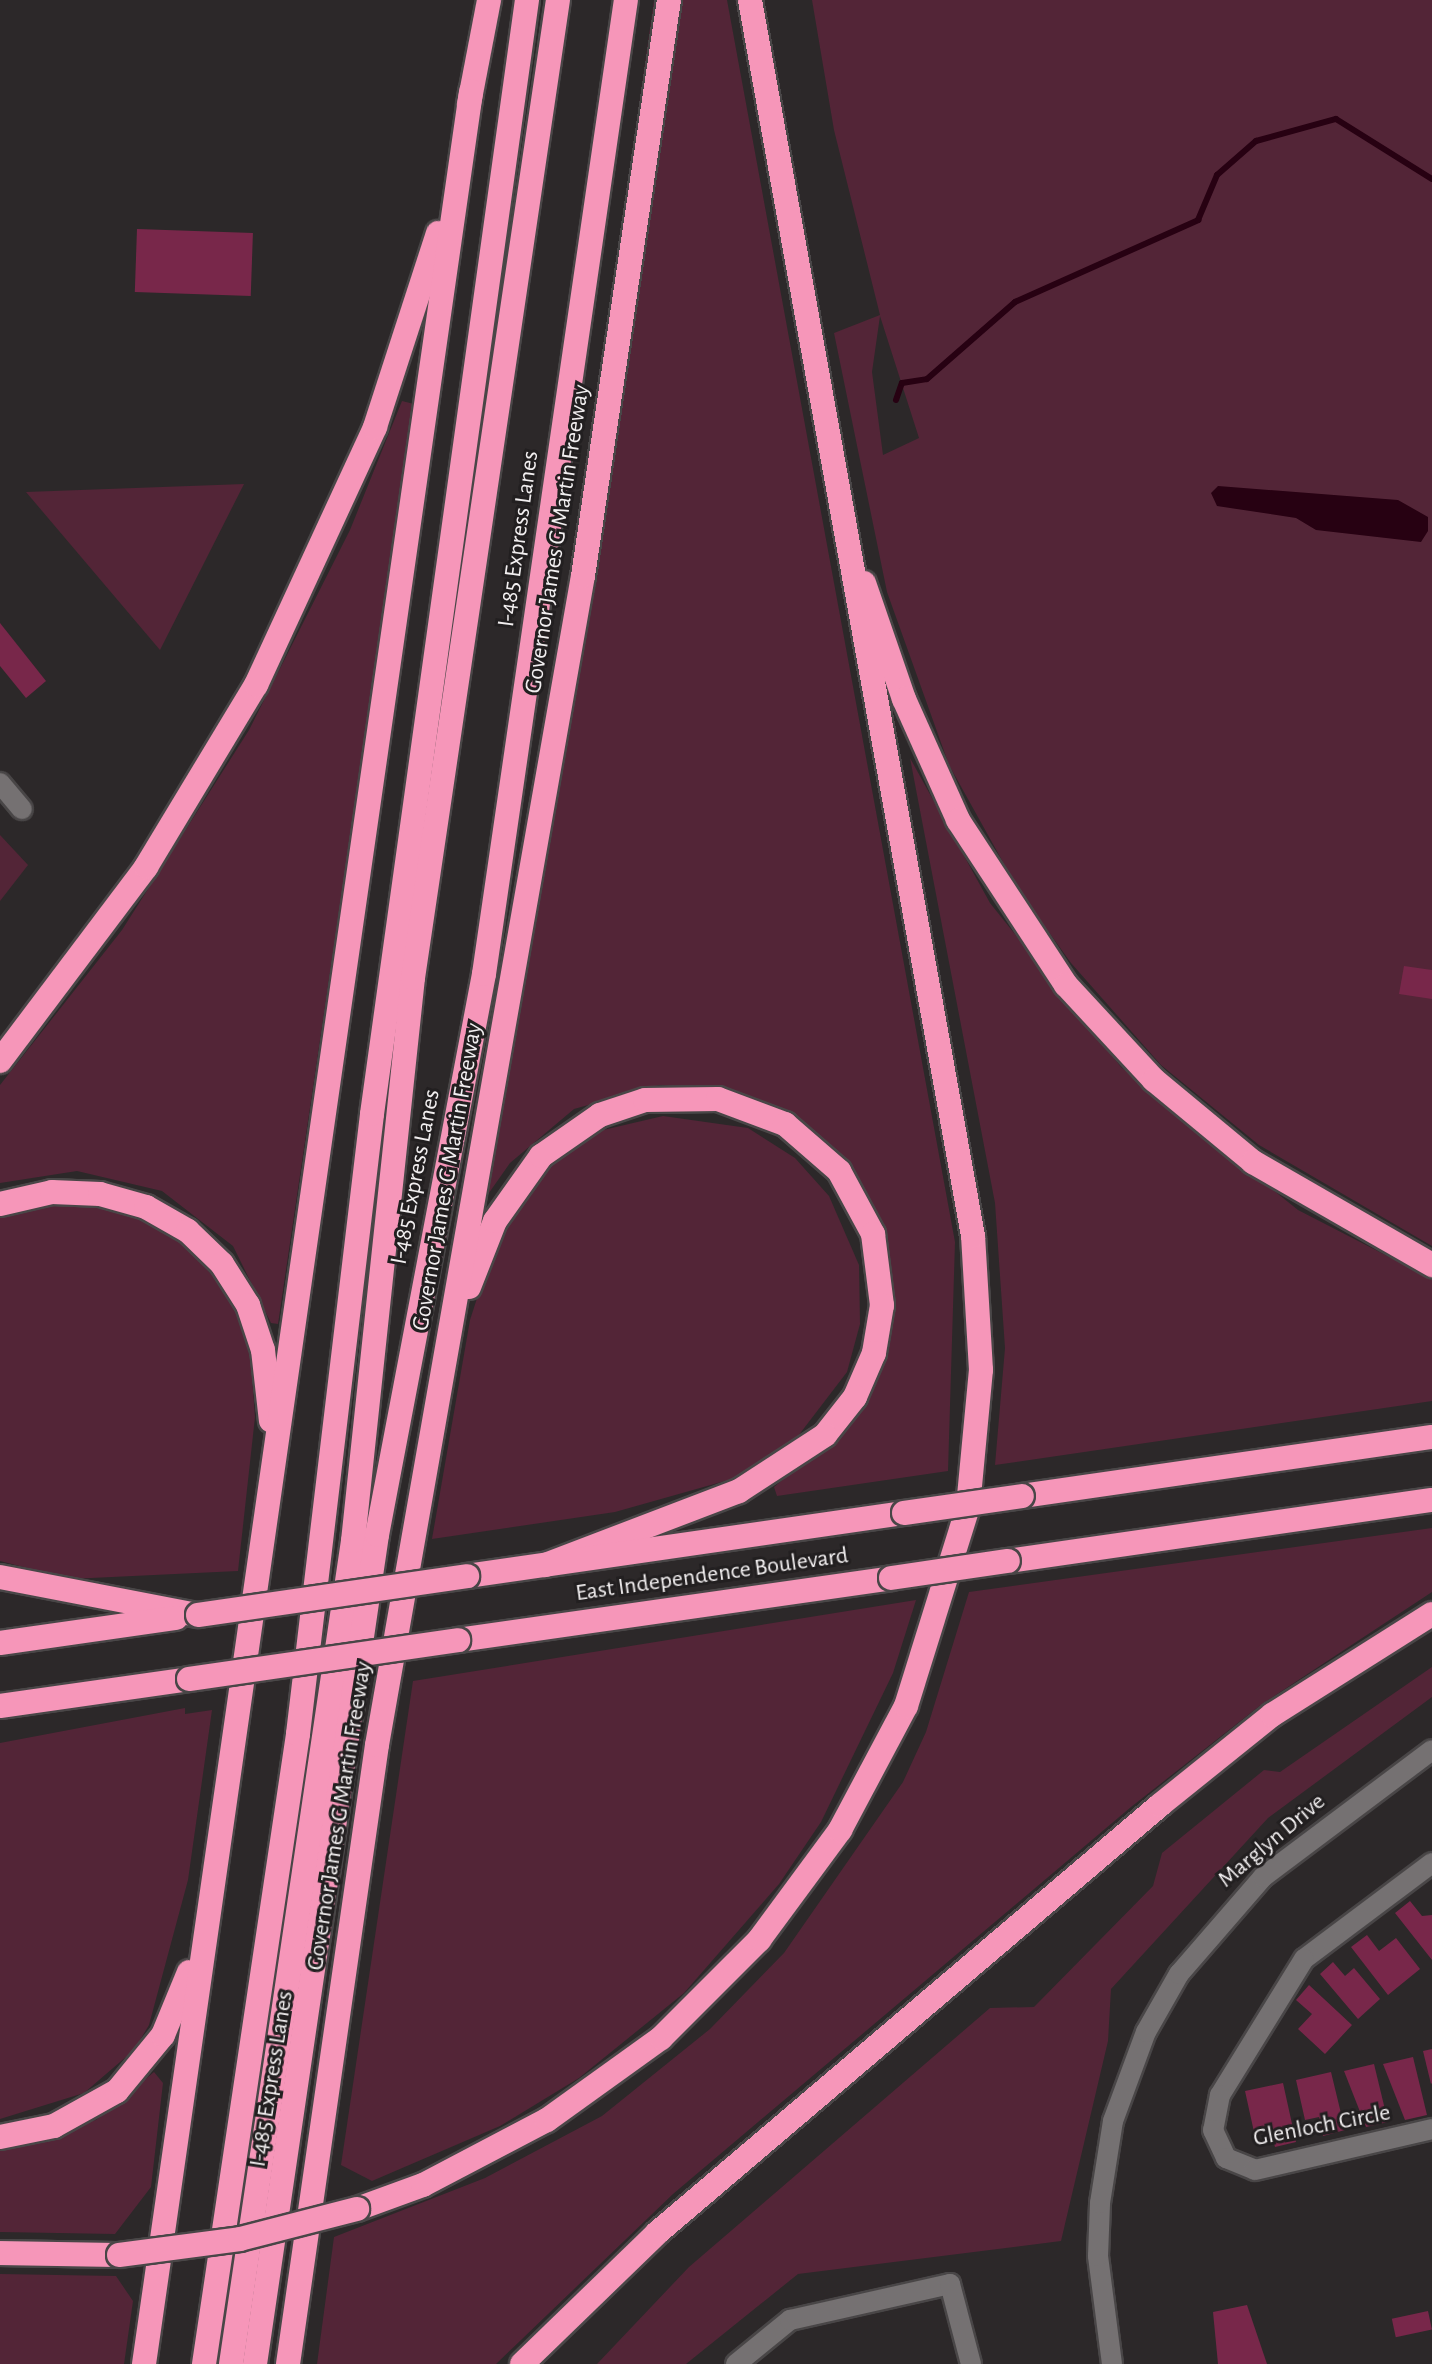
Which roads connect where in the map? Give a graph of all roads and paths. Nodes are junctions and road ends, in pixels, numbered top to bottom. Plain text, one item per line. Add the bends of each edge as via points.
1 (489, 0) edge
2 (527, 0) edge
3 (558, 0) edge
4 (626, 0) edge
5 (669, 0) edge
6 (750, 0) edge
7 (471, 91) junction
8 (837, 503) junction
9 (0, 783) edge
10 (22, 809) dead end
11 (0, 1061) edge
12 (0, 1204) edge
13 (1432, 1265) edge
14 (445, 1361) junction
15 (1432, 1437) edge
16 (272, 1471) junction
17 (1432, 1500) edge
18 (545, 1565) junction
19 (0, 1577) edge
20 (1432, 1614) edge
21 (198, 1615) junction
22 (0, 1643) edge
23 (42, 1700) junction
24 (0, 1706) edge
25 (0, 1717) edge
26 (1432, 1750) edge
27 (1432, 1863) edge
28 (206, 1916) junction
29 (1432, 2129) edge
30 (0, 2137) edge
31 (0, 2253) edge
32 (144, 2364) edge
33 (204, 2364) edge
34 (231, 2364) edge
35 (255, 2364) edge
36 (288, 2364) edge
37 (522, 2364) edge
38 (736, 2364) edge
39 (971, 2364) edge
40 (1112, 2364) edge

1 - 7 highway
2 - 33 highway via 372,1114 298,1734
3 - 34 highway, I-485 Express Lanes via 413,978 351,1556
4 - 35 highway, I-485 Express Lanes via 484,974 377,1535
5 - 14 highway, Governor James G Martin Freeway via 583,576
6 - 8 highway
7 - 11 highway via 399,359 296,607 154,855
7 - 16 highway
8 - 13 highway via 929,761 1026,933 1108,1033 1202,1122 1306,1198
8 - 31 highway, bridge via 973,1236 980,1384 968,1507 951,1576 875,1769 801,1886 721,1981 661,2038 547,2120 423,2185 357,2209 240,2239 119,2255
9 - 10 street
12 - 16 highway via 52,1192 100,1194 157,1212 206,1247 236,1284 257,1327
14 - 18 highway via 483,1245 509,1196 559,1140 622,1106 693,1096 763,1113 823,1153 864,1212 881,1269 880,1329 866,1376 825,1435 739,1491
14 - 36 highway, Governor James G Martin Freeway via 377,1745
15 - 18 highway, East Independence Boulevard, bridge
16 - 28 highway
17 - 23 highway, East Independence Boulevard, bridge
18 - 21 highway, East Independence Boulevard, bridge
19 - 21 highway
20 - 37 highway via 1336,1671 1218,1758 657,2233
21 - 22 highway, East Independence Boulevard
23 - 24 highway, East Independence Boulevard
23 - 25 highway
26 - 40 street, Marglyn Drive via 1290,1854 1224,1916 1146,2032 1113,2121 1098,2256
27 - 29 street, Glenloch Circle via 1304,1959 1220,2095 1213,2130 1226,2158 1255,2170
28 - 30 highway via 174,2014 135,2074 77,2117
28 - 32 highway
38 - 39 street via 790,2320 950,2284

